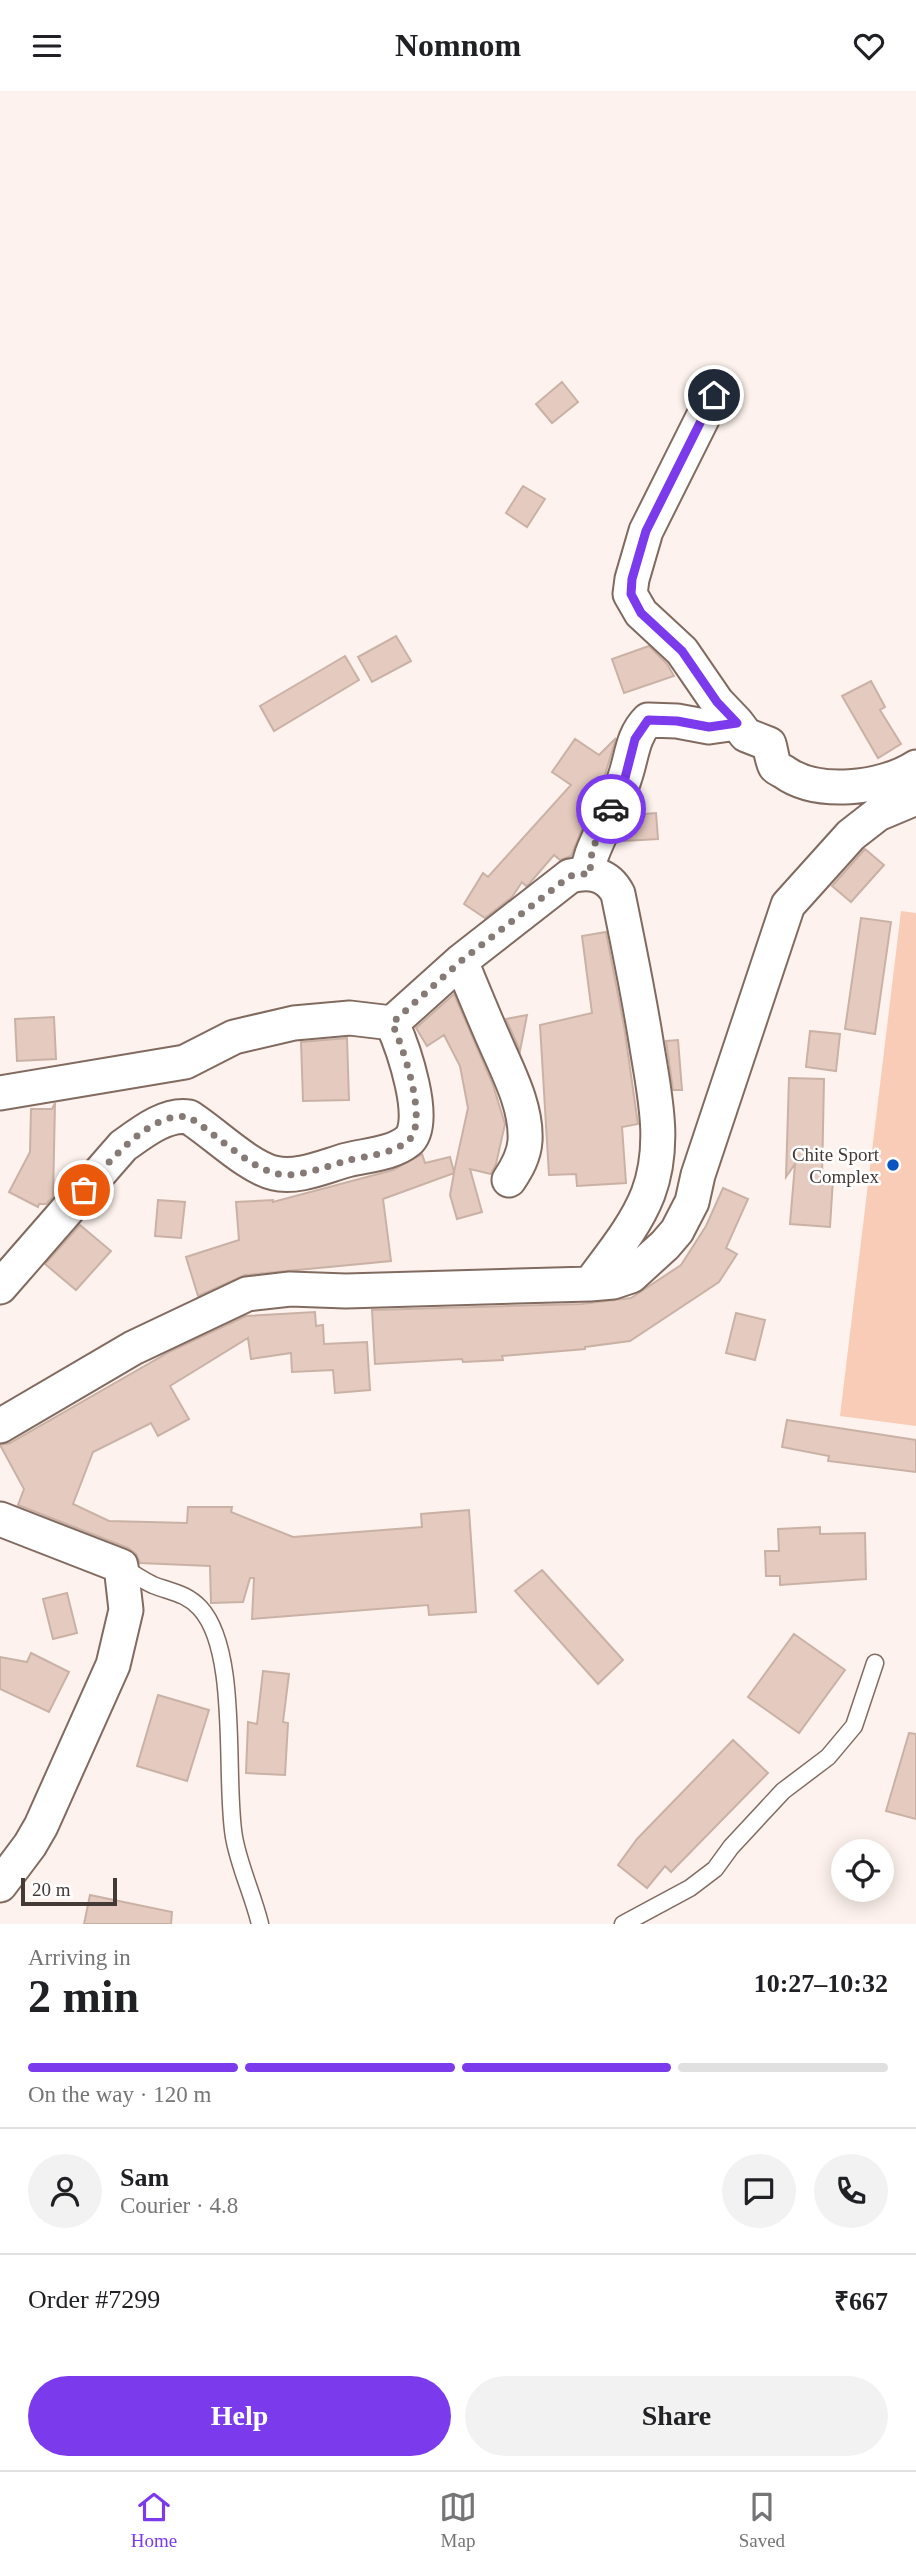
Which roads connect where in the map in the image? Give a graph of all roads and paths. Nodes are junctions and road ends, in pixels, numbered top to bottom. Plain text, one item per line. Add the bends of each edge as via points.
1 (714, 395) dead end
2 (737, 723) junction
3 (916, 768) edge
4 (916, 798) edge
5 (591, 873) junction
6 (461, 961) junction
7 (392, 1023) junction
8 (0, 1093) edge
9 (509, 1181) dead end
10 (590, 1284) junction
11 (0, 1287) edge
12 (0, 1426) edge
13 (0, 1519) edge
14 (121, 1566) junction
15 (875, 1663) dead end
16 (0, 1885) edge
17 (260, 1924) edge
18 (623, 1924) edge

1 - 2 street via 646,531 631,594 641,613 682,651
2 - 3 street via 747,735 769,744 775,766 792,778 819,786 851,787
2 - 5 street via 709,727 658,719 641,727 592,854
4 - 10 street via 878,814 851,835 788,905 692,1202 677,1231 631,1276
5 - 6 street via 570,876
5 - 10 street via 610,881 618,894 659,1135 655,1172 642,1207
6 - 7 street
6 - 9 street via 522,1115 523,1154
7 - 8 street via 350,1018 294,1023 234,1037 185,1062
7 - 11 street via 415,1102 415,1127 407,1142 388,1151 282,1175 263,1168 189,1117 175,1116 123,1146
10 - 12 street via 290,1289 247,1294 133,1348
13 - 14 street
14 - 16 street via 126,1610 113,1665 41,1826
14 - 17 lane via 152,1584 182,1593 210,1622 226,1686 234,1837
15 - 18 lane via 854,1726 828,1757 783,1791 715,1868 690,1888

